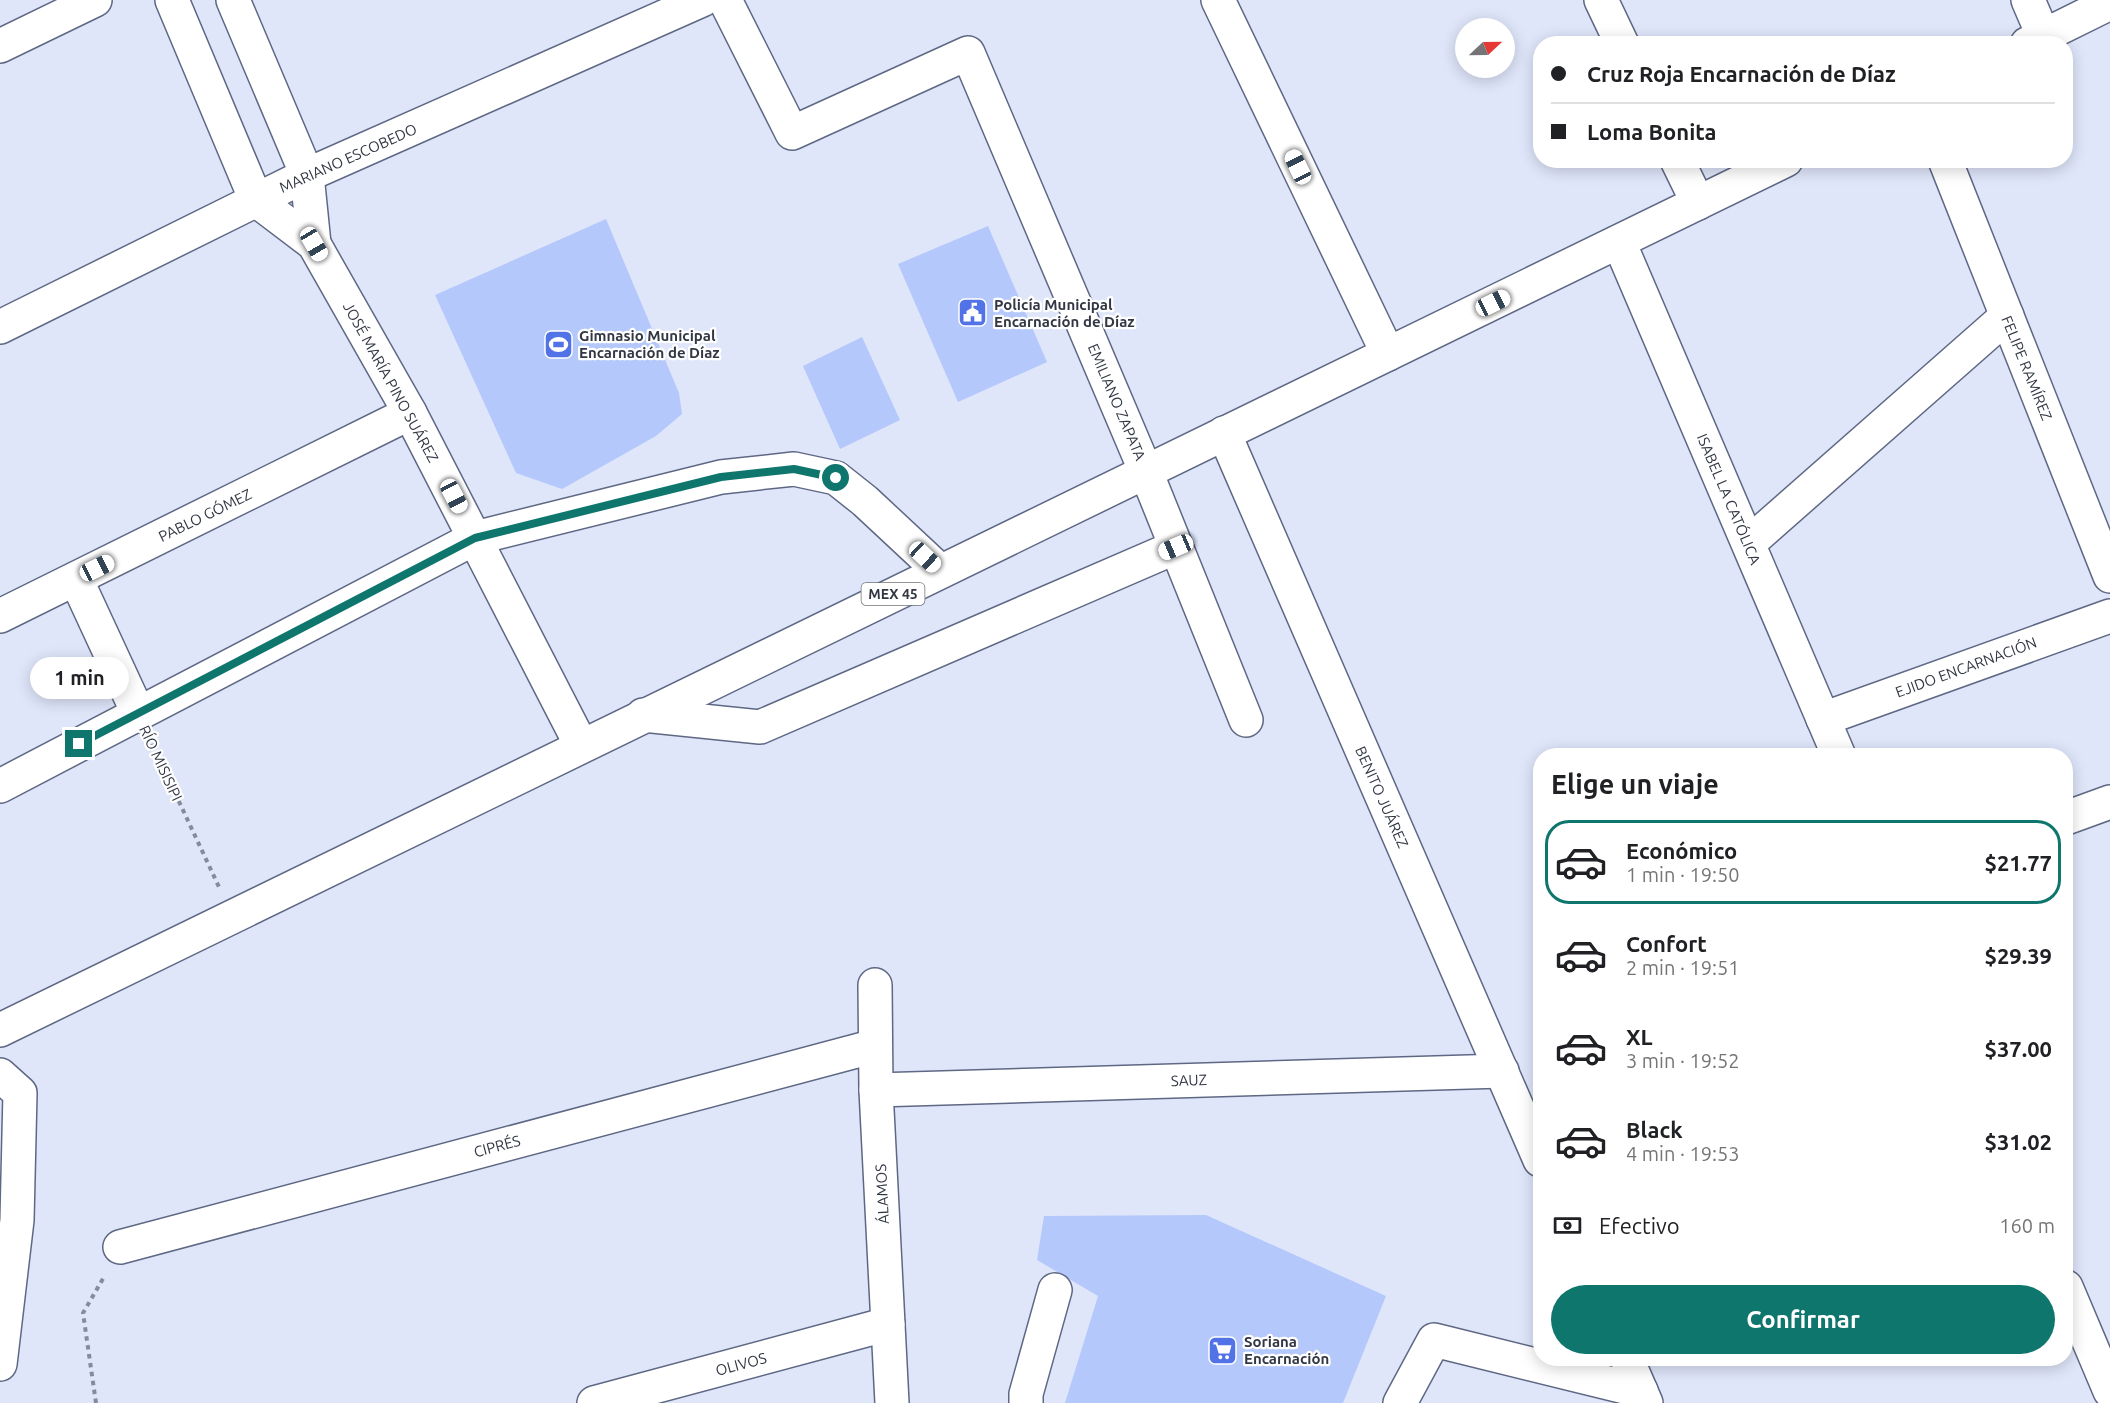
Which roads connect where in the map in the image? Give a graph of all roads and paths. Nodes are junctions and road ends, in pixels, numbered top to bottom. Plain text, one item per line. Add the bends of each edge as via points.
1 (95, 0) edge
2 (172, 0) edge
3 (233, 0) edge
4 (702, 0) edge
5 (725, 0) edge
6 (1218, 0) edge
7 (1601, 0) edge
8 (2028, 0) edge
9 (2110, 3) edge
10 (1618, 36) edge
11 (2034, 36) edge
12 (2041, 36) edge
13 (0, 46) edge
14 (1681, 168) edge
15 (1770, 168) edge
16 (1948, 168) edge
17 (307, 175) junction
18 (256, 200) junction
19 (1698, 204) junction
20 (1619, 242) junction
21 (314, 244) junction
22 (2007, 316) junction
23 (0, 327) edge
24 (1388, 354) junction
25 (410, 413) junction
26 (1224, 433) junction
27 (1146, 472) junction
28 (475, 538) junction
29 (1749, 543) junction
30 (1176, 547) junction
31 (940, 571) junction
32 (2110, 576) edge
33 (76, 579) junction
34 (0, 616) edge
35 (2110, 616) edge
36 (138, 713) junction
37 (643, 715) junction
38 (1823, 718) junction
39 (1246, 720) dead end
40 (581, 745) junction
41 (1836, 748) edge
42 (0, 786) edge
43 (2110, 802) edge
44 (2073, 815) edge
45 (232, 915) junction
46 (875, 985) dead end
47 (0, 1030) edge
48 (875, 1046) junction
49 (1502, 1071) junction
50 (0, 1075) edge
51 (876, 1090) junction
52 (1533, 1144) edge
53 (120, 1248) joint
54 (1055, 1290) dead end
55 (2073, 1304) edge
56 (888, 1324) junction
57 (0, 1364) edge
58 (1630, 1366) edge
59 (1585, 1390) edge
60 (2110, 1391) edge
61 (1643, 1397) edge
62 (96, 1403) edge
63 (594, 1403) edge
64 (892, 1403) edge
65 (1026, 1403) edge
66 (1400, 1403) edge

1 - 13 street
2 - 18 street
3 - 17 street, JOSÉ MARÍA PINO SUÁREZ
4 - 17 street, MARIANO ESCOBEDO
5 - 27 street, EMILIANO ZAPATA via 792,133 968,53
6 - 24 street
7 - 10 street
8 - 11 street
9 - 12 street
14 - 19 street
15 - 19 street, MEX 45
16 - 22 street, FELIPE RAMÍREZ
17 - 18 street, MARIANO ESCOBEDO
17 - 21 street, JOSÉ MARÍA PINO SUÁREZ
18 - 21 street, JOSÉ MARÍA PINO SUÁREZ
18 - 23 street, MARIANO ESCOBEDO
19 - 20 street, MEX 45
20 - 24 street, MEX 45
20 - 29 street, ISABEL LA CATÓLICA
21 - 25 street, JOSÉ MARÍA PINO SUÁREZ
22 - 29 street
22 - 32 street, FELIPE RAMÍREZ
24 - 26 street, MEX 45
25 - 28 street, JOSÉ MARÍA PINO SUÁREZ
25 - 33 street, PABLO GÓMEZ
26 - 27 street, MEX 45
26 - 49 street, BENITO JUÁREZ
27 - 30 street, EMILIANO ZAPATA
27 - 31 street, MEX 45
28 - 31 street via 721,477 794,469 836,478
28 - 36 street
28 - 40 street, JOSÉ MARÍA PINO SUÁREZ
29 - 38 street, ISABEL LA CATÓLICA
30 - 37 street via 760,727
30 - 39 street, EMILIANO ZAPATA
31 - 37 street, MEX 45
33 - 34 street, PABLO GÓMEZ
33 - 36 street, RÍO MISISIPI
35 - 38 street, EJIDO ENCARNACIÓN
36 - 42 street
36 - 45 path, RÍO MISISIPI
37 - 40 street, MEX 45
38 - 41 street, ISABEL LA CATÓLICA
40 - 45 street, MEX 45
43 - 44 street
45 - 47 street, MEX 45
46 - 48 street, ÁLAMOS
48 - 51 street, ÁLAMOS
48 - 53 street, CIPRÉS
49 - 51 street, SAUZ
49 - 52 street, BENITO JUÁREZ
50 - 57 street via 20,1093 17,1220
51 - 56 street, ÁLAMOS
53 - 62 path via 83,1313
54 - 65 street
55 - 60 street
56 - 63 street, OLIVOS
56 - 64 street, ÁLAMOS
58 - 61 street
59 - 61 street
59 - 66 street via 1434,1340

